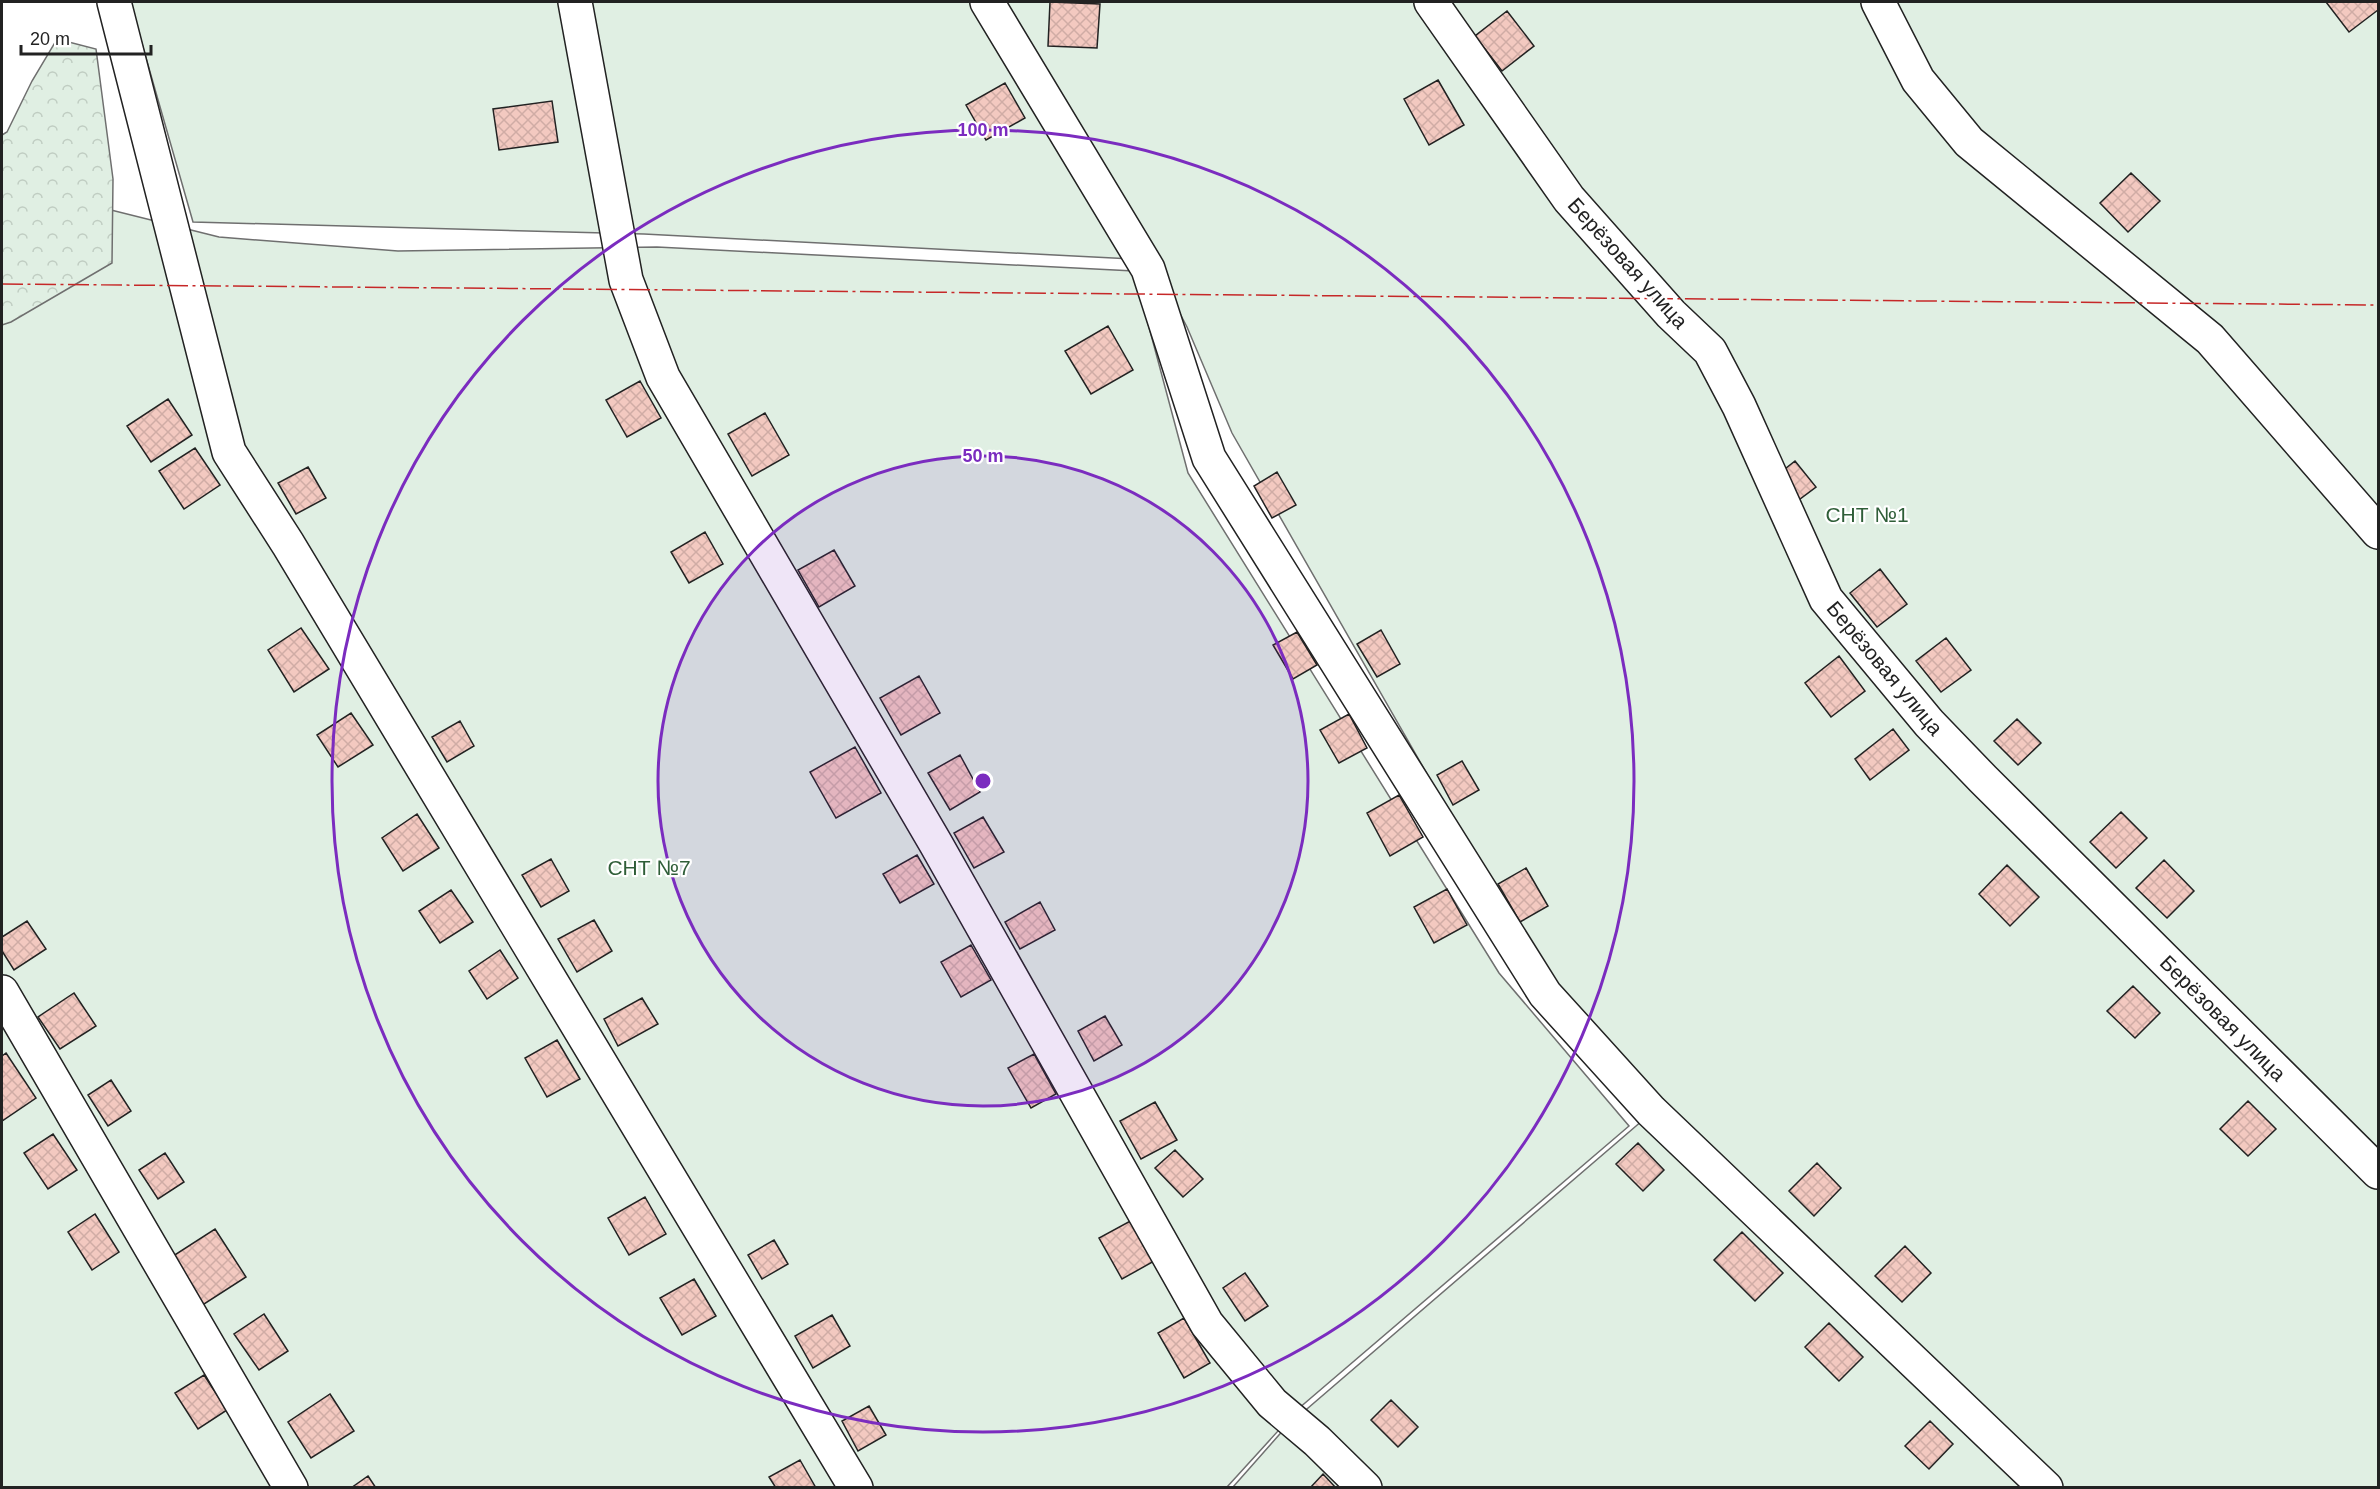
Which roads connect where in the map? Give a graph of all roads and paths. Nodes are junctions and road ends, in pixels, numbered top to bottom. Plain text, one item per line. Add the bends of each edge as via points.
1 (114, 2) edge
2 (575, 2) edge
3 (987, 2) edge
4 (1431, 2) edge
5 (1878, 2) edge
6 (2379, 532) edge
7 (2, 992) edge
8 (2379, 1172) edge
9 (291, 1488) edge
10 (856, 1488) edge
11 (1365, 1488) edge
12 (2046, 1488) edge

1 - 10 street via 229,452
2 - 11 street via 626,280 663,377 930,834 1207,1324 1272,1403
3 - 12 street via 1148,269 1209,458 1545,994 1651,1111
4 - 8 street, Берёзовая улица via 1569,200 1671,314 1710,351 1826,599 1929,723 1983,779
5 - 6 street via 1918,80 1969,142 2210,339
7 - 9 street

